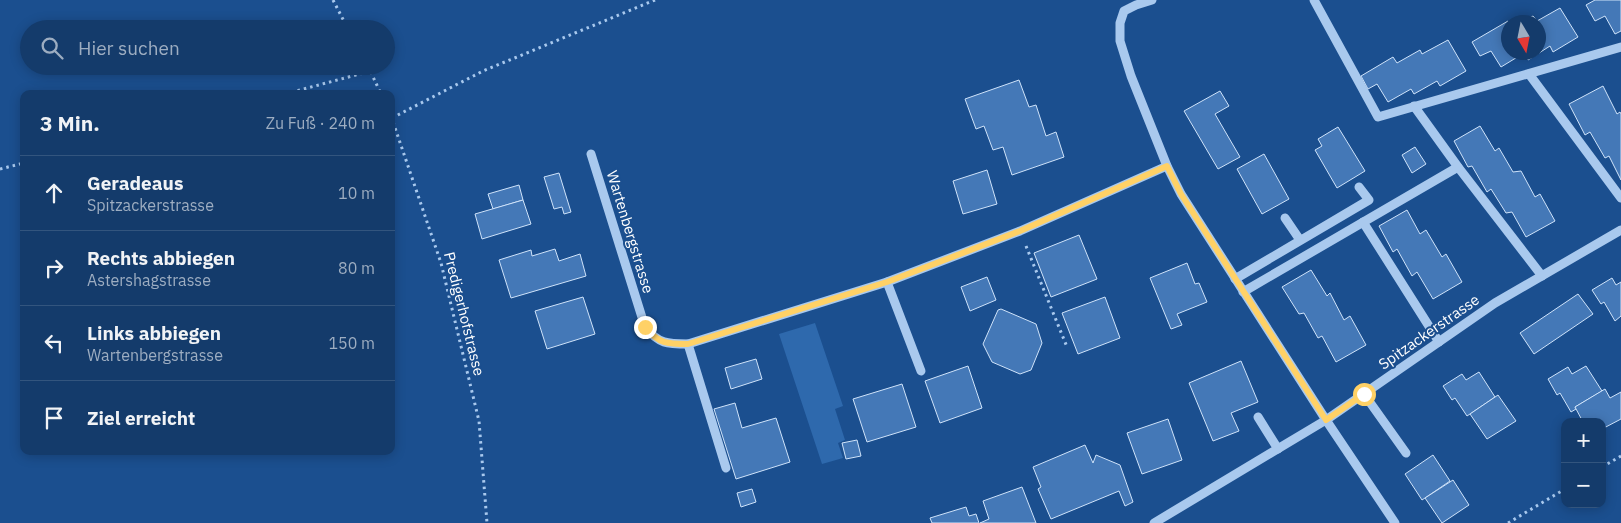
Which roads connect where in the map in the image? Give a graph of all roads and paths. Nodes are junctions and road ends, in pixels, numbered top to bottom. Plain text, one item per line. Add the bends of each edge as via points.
1 (333, 0) edge
2 (655, 0) edge
3 (1152, 0) edge
4 (1314, 0) edge
5 (343, 20) edge
6 (1621, 47) edge
7 (1529, 74) junction
8 (356, 75) edge
9 (373, 75) edge
10 (300, 90) edge
11 (379, 90) edge
12 (1414, 106) junction
13 (395, 115) edge
14 (395, 126) edge
15 (591, 154) dead end
16 (20, 164) edge
17 (1167, 166) junction
18 (1458, 167) junction
19 (0, 169) edge
20 (1360, 187) dead end
21 (1621, 198) edge
22 (1285, 218) dead end
23 (1363, 222) junction
24 (1621, 230) edge
25 (1020, 231) junction
26 (1300, 240) junction
27 (1542, 276) junction
28 (1236, 279) junction
29 (887, 282) junction
30 (1243, 292) junction
31 (1439, 342) junction
32 (688, 344) junction
33 (1067, 347) dead end
34 (921, 371) dead end
35 (1364, 394) junction
36 (1258, 417) dead end
37 (1326, 420) junction
38 (1278, 449) junction
39 (1406, 453) dead end
40 (1621, 456) edge
41 (1606, 465) edge
42 (726, 468) dead end
43 (1561, 491) edge
44 (487, 523) edge
45 (1154, 523) edge
46 (1395, 523) edge
47 (1508, 523) edge

1 - 5 path
2 - 13 path via 482,71
3 - 17 street via 1124,11 1120,41
4 - 12 street via 1378,117
6 - 7 street
7 - 12 street
7 - 21 street
8 - 10 path
9 - 11 path
12 - 18 street
14 - 44 path, Predigerhofstrasse via 441,263 479,421
15 - 32 street, Wartenbergstrasse via 645,327 654,338 670,344
16 - 19 path
17 - 25 street, Wartenbergstrasse
17 - 28 street via 1181,194
18 - 23 street
18 - 27 street
20 - 26 street via 1369,200
22 - 26 street
23 - 30 street
23 - 31 street
24 - 27 street, Spitzackerstrasse
25 - 29 street, Wartenbergstrasse
25 - 33 path
26 - 28 street
27 - 31 street, Spitzackerstrasse
28 - 30 street
29 - 32 street, Wartenbergstrasse
29 - 34 street
30 - 37 street
31 - 35 street, Spitzackerstrasse
32 - 42 street
35 - 37 street, Spitzackerstrasse
35 - 39 street
36 - 38 street
37 - 38 street, Spitzackerstrasse
37 - 46 street
38 - 45 street, Spitzackerstrasse
40 - 41 path
43 - 47 path

